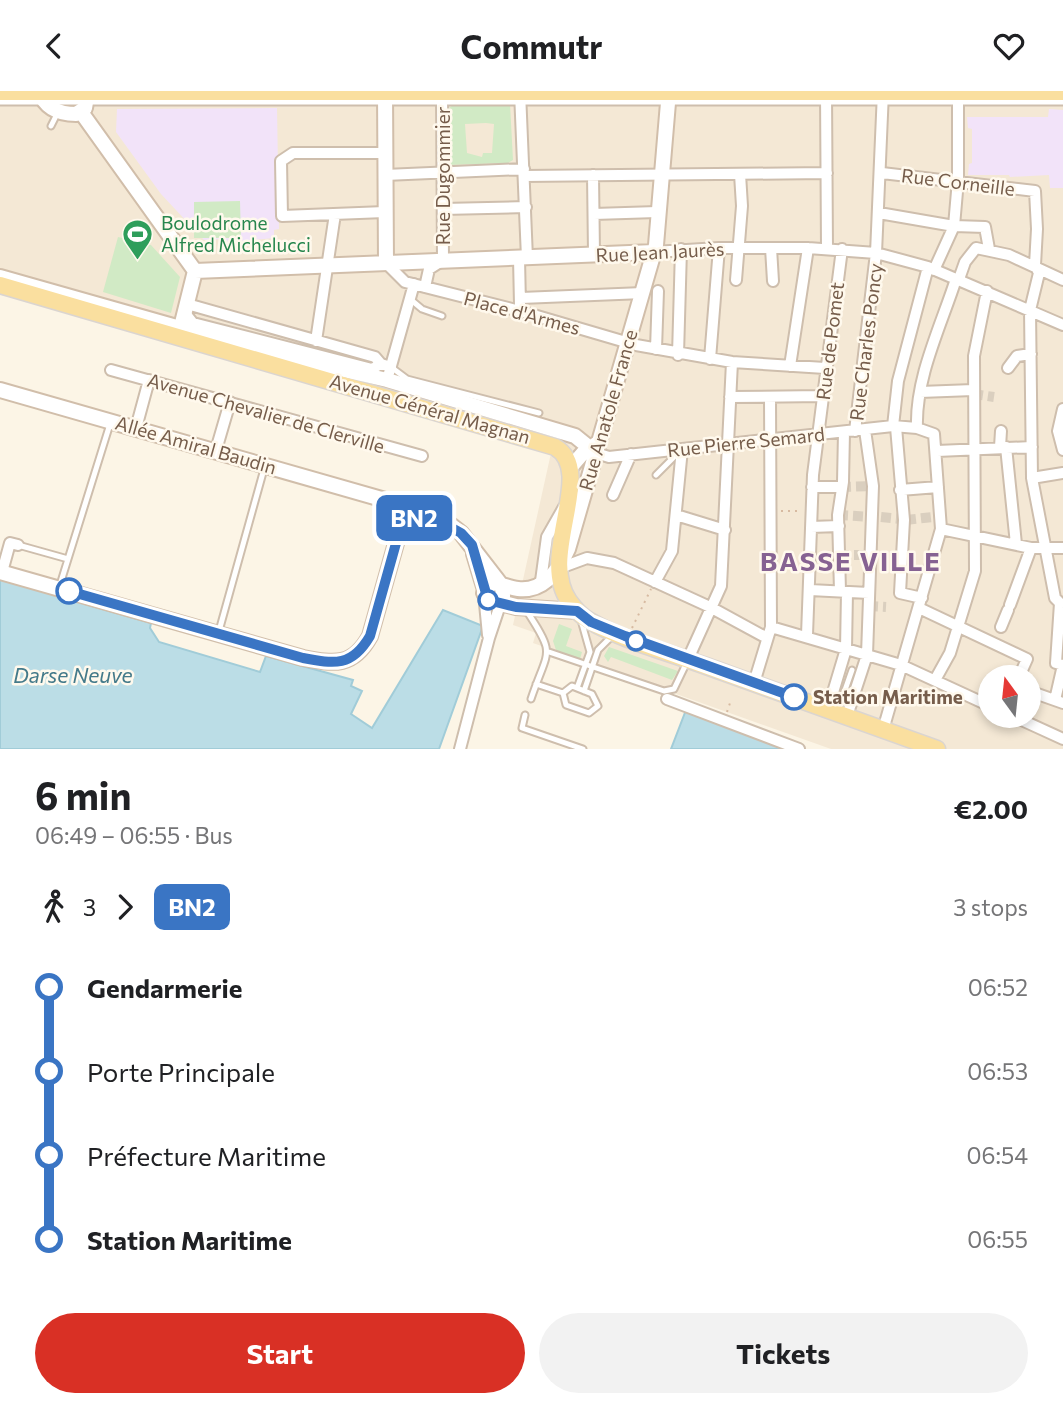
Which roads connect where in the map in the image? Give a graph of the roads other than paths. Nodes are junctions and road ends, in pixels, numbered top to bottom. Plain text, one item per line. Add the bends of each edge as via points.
1 (198, 91) edge
2 (288, 91) edge
3 (0, 92) edge
4 (854, 92) edge
5 (1063, 92) edge
6 (41, 95) edge
7 (385, 95) edge
8 (669, 95) edge
9 (958, 95) edge
10 (442, 97) edge
11 (520, 97) edge
12 (826, 97) edge
13 (883, 97) edge
14 (86, 99) edge
15 (0, 102) edge
16 (1063, 102) edge
17 (58, 112) junction
18 (51, 126) dead end
19 (384, 153) junction
20 (443, 173) junction
21 (524, 173) junction
22 (827, 173) junction
23 (882, 173) junction
24 (661, 174) junction
25 (740, 174) junction
26 (385, 175) junction
27 (593, 175) junction
28 (958, 180) junction
29 (526, 207) junction
30 (443, 209) junction
31 (879, 210) junction
32 (385, 212) junction
33 (657, 212) junction
34 (335, 213) junction
35 (594, 214) junction
36 (954, 226) junction
37 (719, 248) junction
38 (771, 248) junction
39 (808, 248) junction
40 (681, 249) junction
41 (738, 249) junction
42 (827, 249) junction
43 (842, 249) junction
44 (989, 249) junction
45 (654, 252) junction
46 (876, 253) junction
47 (594, 254) junction
48 (523, 258) junction
49 (443, 260) junction
50 (386, 263) junction
51 (328, 267) junction
52 (1037, 267) junction
53 (931, 268) junction
54 (195, 271) junction
55 (0, 277) edge
56 (958, 279) junction
57 (736, 280) dead end
58 (1063, 280) edge
59 (773, 281) dead end
60 (0, 285) edge
61 (420, 286) junction
62 (658, 291) dead end
63 (987, 292) junction
64 (643, 293) junction
65 (521, 298) junction
66 (410, 299) junction
67 (1030, 310) junction
68 (520, 311) junction
69 (442, 316) dead end
70 (183, 320) junction
71 (1063, 325) edge
72 (316, 341) junction
73 (628, 343) junction
74 (656, 349) junction
75 (1031, 354) junction
76 (678, 355) junction
77 (710, 359) junction
78 (732, 362) junction
79 (278, 363) junction
80 (790, 366) junction
81 (825, 368) junction
82 (1009, 369) dead end
83 (111, 370) dead end
84 (386, 370) junction
85 (149, 380) junction
86 (0, 390) edge
87 (973, 390) junction
88 (920, 392) junction
89 (822, 395) junction
90 (730, 397) junction
91 (770, 397) junction
92 (230, 403) junction
93 (1063, 409) edge
94 (539, 413) dead end
95 (111, 421) junction
96 (894, 427) junction
97 (136, 428) junction
98 (917, 428) junction
99 (854, 431) junction
100 (1001, 431) dead end
101 (820, 432) junction
102 (772, 440) junction
103 (729, 443) junction
104 (596, 447) junction
105 (1003, 447) junction
106 (1032, 447) junction
107 (682, 449) junction
108 (972, 449) junction
109 (216, 450) junction
110 (1063, 450) edge
111 (937, 451) junction
112 (631, 454) junction
113 (422, 456) dead end
114 (265, 465) junction
115 (570, 468) junction
116 (1063, 473) edge
117 (656, 475) dead end
118 (1032, 478) junction
119 (813, 487) junction
120 (841, 487) junction
121 (938, 487) junction
122 (900, 490) junction
123 (612, 495) dead end
124 (568, 499) junction
125 (392, 502) junction
126 (427, 514) junction
127 (676, 515) junction
128 (839, 526) junction
129 (811, 527) junction
130 (400, 529) junction
131 (941, 529) junction
132 (724, 530) junction
133 (976, 536) junction
134 (1016, 544) junction
135 (18, 545) joint
136 (1031, 548) junction
137 (1045, 548) junction
138 (1063, 548) edge
139 (68, 559) junction
140 (560, 568) junction
141 (1, 572) edge
142 (655, 582) junction
143 (535, 587) junction
144 (59, 588) junction
145 (810, 590) junction
146 (843, 591) junction
147 (869, 593) junction
148 (496, 596) junction
149 (921, 603) junction
150 (1061, 603) edge
151 (520, 607) junction
152 (710, 607) junction
153 (577, 611) junction
154 (959, 625) junction
155 (769, 633) junction
156 (218, 634) junction
157 (997, 634) junction
158 (807, 635) junction
159 (626, 637) junction
160 (488, 638) junction
161 (846, 649) junction
162 (549, 652) junction
163 (867, 655) junction
164 (688, 659) junction
165 (591, 664) junction
166 (901, 665) junction
167 (1024, 665) edge
168 (852, 670) dead end
169 (935, 680) junction
170 (679, 682) junction
171 (754, 683) junction
172 (536, 684) junction
173 (577, 688) junction
174 (584, 691) junction
175 (563, 693) junction
176 (1041, 695) edge
177 (531, 699) dead end
178 (671, 700) joint
179 (978, 700) edge
180 (1059, 701) edge
181 (837, 713) junction
182 (525, 715) dead end
183 (1063, 725) edge
184 (1040, 728) edge
185 (883, 730) junction
186 (1062, 738) edge
187 (460, 749) edge
188 (583, 749) edge
189 (799, 749) edge
190 (937, 749) edge

1 - 2 main road
1 - 14 main road
2 - 7 main road
3 - 6 main road
4 - 12 main road
4 - 13 main road
5 - 9 main road
6 - 14 main road
6 - 15 lane
6 - 17 street
7 - 10 main road
7 - 14 lane
7 - 19 street
8 - 11 main road
8 - 12 main road
8 - 24 street, Rue Anatole France
9 - 13 main road
9 - 16 lane
9 - 28 street
10 - 11 main road
10 - 20 street, Rue Dugommier
11 - 21 street
12 - 13 lane
12 - 22 street
13 - 23 street, Rue Charles Poncy
14 - 17 street
14 - 54 street
17 - 18 lane
19 - 26 street
19 - 34 street via 293,153 281,161 282,216
20 - 21 street
20 - 26 street
20 - 30 street, Rue Dugommier
21 - 27 street
21 - 29 street
22 - 25 street
22 - 42 street
23 - 28 street, Rue Corneille
23 - 31 street, Rue Charles Poncy
24 - 25 street
24 - 27 street
24 - 33 street, Rue Anatole France
25 - 41 street
26 - 32 street
27 - 35 street
28 - 36 street
28 - 52 street, Rue Corneille via 1035,191
29 - 30 street
29 - 48 street
30 - 49 street, Rue Dugommier
31 - 36 street
31 - 46 street, Rue Charles Poncy
32 - 34 street
32 - 50 street
33 - 35 street
33 - 45 street, Rue Anatole France
34 - 51 street
35 - 47 street
36 - 44 street via 985,227
36 - 53 street
37 - 40 street, Rue Jean Jaurès
37 - 41 street, Rue Jean Jaurès
37 - 77 street
38 - 39 street, Rue Jean Jaurès
38 - 41 street, Rue Jean Jaurès
38 - 59 street
39 - 42 street, Rue Jean Jaurès
39 - 80 street
40 - 45 street, Rue Jean Jaurès
40 - 76 street
41 - 57 street
42 - 43 street, Rue Jean Jaurès
43 - 46 street, Rue Jean Jaurès
43 - 81 street, Rue de Pomet
44 - 52 street
44 - 56 street via 976,248
45 - 47 street, Rue Jean Jaurès
45 - 64 street, Rue Anatole France
46 - 53 street, Rue Jean Jaurès
46 - 99 street, Rue Charles Poncy
47 - 48 street, Rue Jean Jaurès
48 - 49 street, Rue Jean Jaurès
48 - 65 street
49 - 50 street, Rue Jean Jaurès
49 - 61 street via 429,269
50 - 51 street, Rue Jean Jaurès
50 - 61 street via 405,282
51 - 54 street, Rue Jean Jaurès
51 - 72 street
52 - 58 street
52 - 67 street
53 - 56 street, Rue Jean Jaurès
53 - 96 street via 893,404
54 - 70 street
55 - 70 street
56 - 63 street, Rue Jean Jaurès
56 - 88 street
60 - 70 main road via 125,320
61 - 66 street
61 - 68 street, Place d'Armes
62 - 74 street
63 - 67 street, Rue Jean Jaurès
63 - 87 street via 974,356
64 - 65 street
64 - 73 street, Rue Anatole France
65 - 68 street
66 - 69 lane
66 - 84 street
67 - 71 street, Rue Jean Jaurès
67 - 75 street
68 - 73 street, Place d'Armes
70 - 72 street
70 - 79 main road, Avenue Général Magnan via 203,343
70 - 84 street, Avenue Général Magnan via 270,353
72 - 84 street via 375,357
73 - 74 street, Place d'Armes
73 - 104 street, Rue Anatole France
74 - 76 street, Place d'Armes
75 - 82 street via 1017,356
75 - 106 street
76 - 77 street, Place d'Armes
77 - 78 street, Place d'Armes
78 - 80 street, Place d'Armes
78 - 90 street
79 - 84 street, Avenue Général Magnan via 377,382
79 - 115 main road, Avenue Général Magnan via 543,441 561,450
80 - 81 street, Place d'Armes
81 - 89 street, Rue de Pomet
83 - 85 street, Avenue Chevalier de Clerville
84 - 94 lane
84 - 104 street, Avenue Général Magnan
85 - 92 street, Avenue Chevalier de Clerville
85 - 97 street
86 - 95 street, Allée Amiral Baudin
87 - 88 street
87 - 108 street
88 - 98 street
89 - 91 street
89 - 101 street, Rue de Pomet
90 - 91 street
90 - 103 street
91 - 102 street
92 - 109 street
92 - 113 street, Avenue Chevalier de Clerville
93 - 110 street via 1058,431
95 - 97 street, Allée Amiral Baudin
95 - 139 lane
96 - 98 street, Rue Pierre Semard
96 - 99 street, Rue Pierre Semard
96 - 122 street
97 - 109 street, Allée Amiral Baudin
98 - 111 street via 934,434
99 - 101 street, Rue Pierre Semard
99 - 120 street
99 - 147 street via 873,486
100 - 105 street
101 - 102 street, Rue Pierre Semard
101 - 119 street, Rue de Pomet
102 - 103 street, Rue Pierre Semard
102 - 155 street
103 - 107 street, Rue Pierre Semard
103 - 132 street
104 - 112 street, Rue Pierre Semard via 609,457
104 - 115 street
104 - 140 street, Rue Anatole France
105 - 106 street
105 - 108 street
105 - 134 street
106 - 118 street
107 - 112 street, Rue Pierre Semard
107 - 117 lane
107 - 127 street
108 - 111 street
108 - 133 street
109 - 114 street, Allée Amiral Baudin
111 - 121 street
112 - 123 street
114 - 125 street, Allée Amiral Baudin
114 - 156 lane
115 - 124 main road
116 - 118 street
118 - 137 street
119 - 120 street
119 - 129 street, Rue de Pomet
120 - 128 street
121 - 122 street
121 - 131 street
122 - 149 street via 904,520 900,593
124 - 140 main road via 558,546
124 - 143 street via 547,537 541,581
125 - 126 street, Allée Amiral Baudin
125 - 130 street via 401,519
126 - 130 street
126 - 148 street, Allée Amiral Baudin via 447,522 472,545
127 - 132 street
127 - 142 street via 673,551
128 - 129 street
128 - 146 street
129 - 145 street, Rue de Pomet
130 - 156 street via 370,636 361,652 346,661 303,658
131 - 133 street
131 - 149 street
132 - 152 street via 721,586
133 - 134 street
133 - 154 street via 975,571
134 - 136 street
135 - 139 lane
135 - 141 street via 10,543
136 - 137 street
136 - 157 street
137 - 138 street
137 - 150 street via 1055,598
139 - 144 lane
140 - 142 street via 578,560 601,559
140 - 143 street
140 - 153 main road via 564,594
141 - 144 street
142 - 152 street
143 - 148 street
144 - 156 street
145 - 146 street
145 - 158 street, Rue de Pomet
146 - 147 street
146 - 161 street
147 - 163 street
148 - 151 street
148 - 160 street
148 - 160 street
149 - 154 street
149 - 166 street
150 - 180 street via 1056,663 1063,665
151 - 153 street
151 - 162 lane
152 - 155 street
152 - 164 street
153 - 159 main road
153 - 165 lane
154 - 157 street
154 - 169 street
155 - 158 street
155 - 171 street
157 - 167 street via 1027,659
158 - 161 street
159 - 164 main road
159 - 165 lane via 606,639
160 - 187 street
161 - 163 street
161 - 181 street
162 - 165 lane
162 - 172 lane
163 - 166 street
163 - 181 street
164 - 170 lane
164 - 171 main road
165 - 170 lane via 664,691
165 - 173 lane
165 - 174 lane
166 - 169 street
166 - 185 street
168 - 181 lane
169 - 179 street
170 - 178 lane
171 - 181 main road
172 - 175 lane
172 - 177 lane
173 - 174 lane
173 - 175 lane
174 - 175 lane via 592,694 598,706 589,713 566,705
176 - 180 street
178 - 189 street
181 - 185 main road
182 - 188 lane via 522,728
183 - 186 street
184 - 186 street
185 - 190 main road

